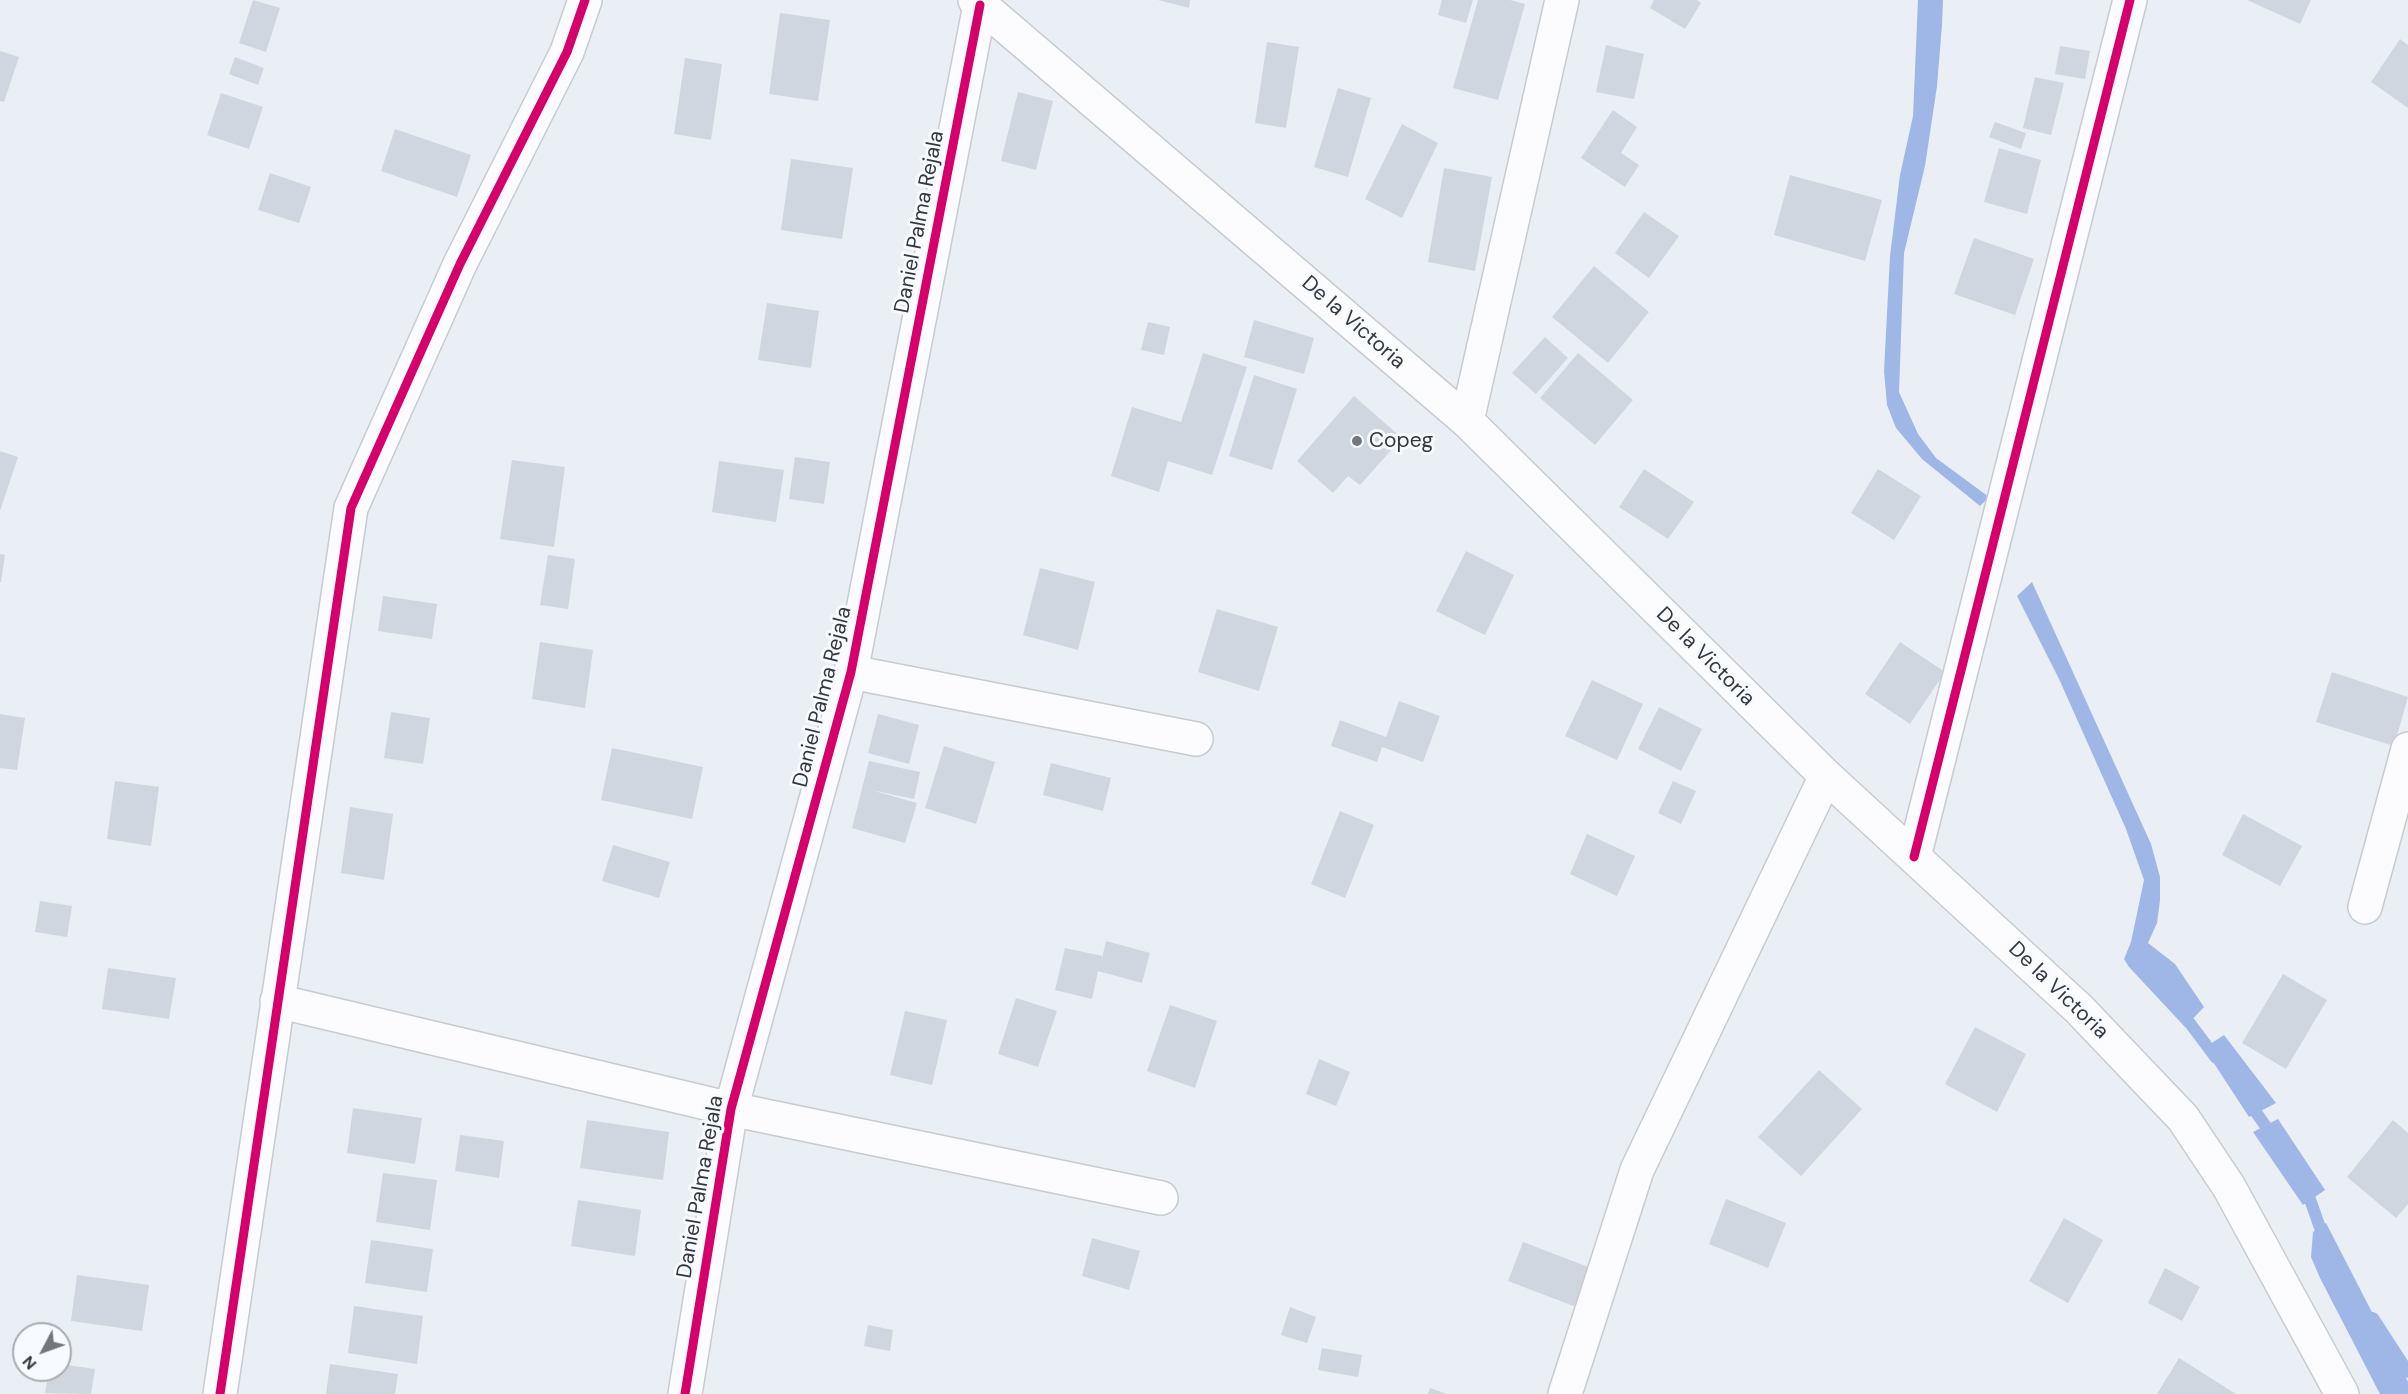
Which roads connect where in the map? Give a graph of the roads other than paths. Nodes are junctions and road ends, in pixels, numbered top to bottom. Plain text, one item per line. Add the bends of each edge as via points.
1 (585, 0) edge
2 (1562, 0) edge
3 (2130, 0) edge
4 (978, 2) edge
5 (1467, 421) junction
6 (851, 672) junction
7 (1196, 739) dead end
8 (2408, 749) edge
9 (1826, 776) junction
10 (1914, 857) junction
11 (2365, 907) dead end
12 (277, 1001) junction
13 (731, 1109) junction
14 (1161, 1198) dead end
15 (219, 1394) edge
16 (685, 1394) edge
17 (1565, 1394) edge
18 (2342, 1394) edge

1 - 12 street via 567,52 460,264 351,508
2 - 5 street
3 - 10 street
4 - 5 street, De la Victoria
4 - 6 street, Daniel Palma Rejala
5 - 9 street, De la Victoria
6 - 7 street
6 - 13 street, Daniel Palma Rejala
8 - 11 street
9 - 10 street, De la Victoria
9 - 17 street via 1637,1170
10 - 18 street, De la Victoria via 2079,1009 2183,1118 2229,1186
12 - 13 street
12 - 15 street
13 - 14 street
13 - 16 street, Daniel Palma Rejala

